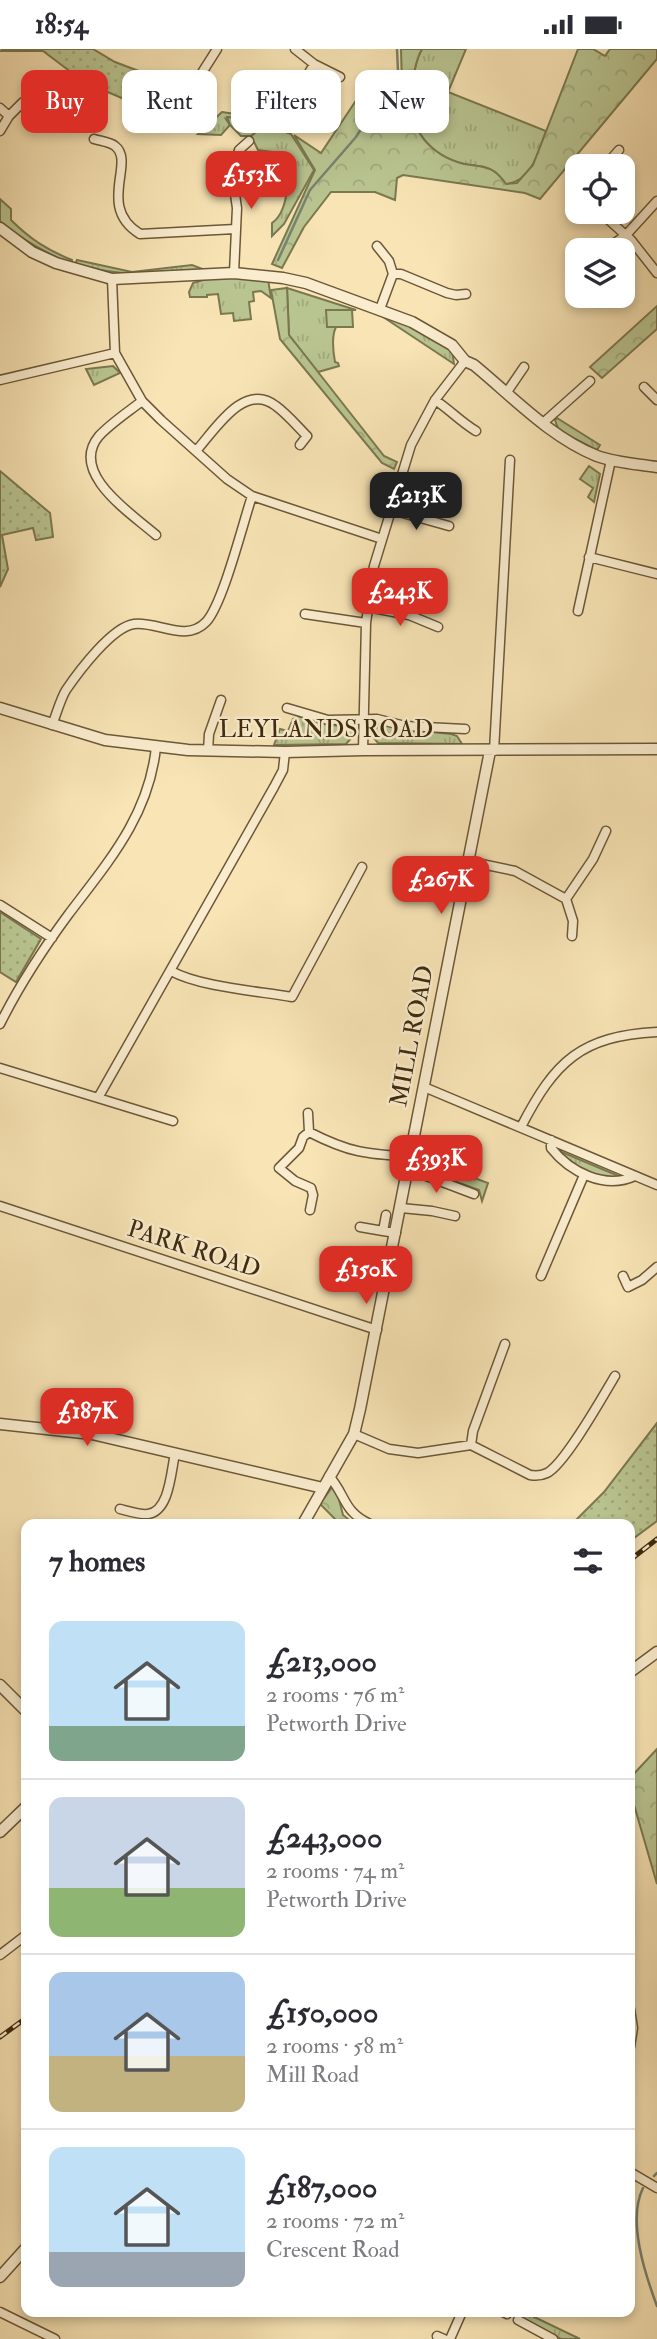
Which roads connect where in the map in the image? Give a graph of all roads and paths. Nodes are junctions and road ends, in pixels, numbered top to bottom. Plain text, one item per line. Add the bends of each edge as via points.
1 (217, 49) edge
2 (295, 49) edge
3 (314, 64) junction
4 (204, 70) edge
5 (311, 70) edge
6 (326, 70) edge
7 (21, 104) edge
8 (0, 108) edge
9 (9, 116) junction
10 (0, 131) edge
11 (94, 139) dead end
12 (249, 141) dead end
13 (619, 150) dead end
14 (616, 154) edge
15 (232, 174) junction
16 (284, 184) dead end
17 (657, 201) edge
18 (614, 224) edge
19 (0, 228) edge
20 (235, 229) junction
21 (626, 235) junction
22 (622, 238) edge
23 (377, 246) dead end
24 (234, 273) junction
25 (657, 273) edge
26 (393, 274) junction
27 (112, 279) junction
28 (466, 294) dead end
29 (380, 309) junction
30 (115, 353) junction
31 (465, 361) junction
32 (524, 367) dead end
33 (0, 380) edge
34 (590, 381) dead end
35 (644, 387) dead end
36 (507, 392) junction
37 (435, 400) junction
38 (657, 400) edge
39 (142, 401) junction
40 (543, 423) junction
41 (476, 431) dead end
42 (300, 445) dead end
43 (196, 451) junction
44 (510, 460) dead end
45 (611, 460) junction
46 (657, 467) edge
47 (252, 496) junction
48 (392, 510) junction
49 (449, 526) dead end
50 (156, 535) dead end
51 (382, 539) junction
52 (589, 557) junction
53 (657, 573) edge
54 (368, 607) junction
55 (578, 611) dead end
56 (305, 614) dead end
57 (366, 623) junction
58 (438, 627) dead end
59 (221, 700) dead end
60 (0, 708) edge
61 (287, 708) dead end
62 (364, 720) junction
63 (52, 725) junction
64 (465, 729) dead end
65 (156, 747) junction
66 (657, 749) edge
67 (363, 750) junction
68 (208, 751) junction
69 (492, 751) junction
70 (285, 752) junction
71 (606, 831) dead end
72 (467, 860) junction
73 (362, 867) dead end
74 (566, 899) junction
75 (0, 905) edge
76 (572, 936) dead end
77 (52, 938) junction
78 (171, 971) junction
79 (0, 1024) edge
80 (657, 1032) edge
81 (0, 1068) edge
82 (424, 1087) junction
83 (98, 1098) junction
84 (308, 1113) dead end
85 (173, 1121) dead end
86 (521, 1127) junction
87 (309, 1132) junction
88 (551, 1140) junction
89 (411, 1157) junction
90 (408, 1169) junction
91 (584, 1175) junction
92 (635, 1176) junction
93 (657, 1185) edge
94 (474, 1194) dead end
95 (0, 1206) edge
96 (401, 1208) junction
97 (310, 1210) dead end
98 (386, 1215) dead end
99 (455, 1216) dead end
100 (360, 1227) dead end
101 (383, 1230) junction
102 (396, 1233) junction
103 (657, 1267) edge
104 (541, 1276) dead end
105 (623, 1276) dead end
106 (377, 1330) junction
107 (505, 1344) dead end
108 (615, 1376) dead end
109 (0, 1423) edge
110 (354, 1434) junction
111 (471, 1445) junction
112 (175, 1454) junction
113 (329, 1476) junction
114 (323, 1488) junction
115 (120, 1509) dead end
116 (306, 1519) edge
117 (362, 1519) edge
118 (657, 1652) edge
119 (635, 1668) edge
120 (0, 1685) edge
121 (21, 1706) edge
122 (21, 1812) edge
123 (0, 1832) edge
124 (21, 1939) edge
125 (0, 1955) edge
126 (635, 2175) edge
127 (654, 2186) edge
128 (21, 2254) edge
129 (0, 2277) edge
130 (0, 2312) edge
131 (460, 2317) edge
132 (518, 2320) dead end
133 (55, 2339) edge
134 (450, 2339) edge
135 (553, 2339) edge

1 - 4 street
2 - 3 street
3 - 5 street
3 - 6 street
7 - 9 street
8 - 9 street
9 - 10 street
11 - 20 street via 115,146 121,155 118,211 127,226 140,234
12 - 15 street via 239,150
13 - 14 street
15 - 16 street
15 - 20 street
17 - 21 street
18 - 21 street
19 - 27 street via 32,252
20 - 24 street
21 - 22 street
21 - 25 street
23 - 26 street
24 - 27 street
24 - 29 street via 306,283
26 - 28 street via 456,295
26 - 29 street
27 - 30 street
29 - 31 street via 452,345
30 - 33 street
30 - 39 street
31 - 36 street
31 - 37 street
32 - 36 street
34 - 40 street
35 - 38 street
36 - 40 street
37 - 41 street
37 - 48 street via 411,445
39 - 43 street
39 - 50 street via 100,435 91,455 100,486
40 - 45 street via 564,439
42 - 43 street via 307,436 275,404 255,398 239,403
43 - 47 street
44 - 69 street
45 - 46 street
45 - 52 street
47 - 51 street
47 - 63 street via 217,605 205,624 177,631 137,624 122,627 65,691
48 - 49 street
48 - 51 street
51 - 54 street
52 - 53 street
52 - 55 street
54 - 57 street
54 - 58 street via 409,615
56 - 57 street
57 - 62 street
59 - 68 street
60 - 63 street, LEYLANDS ROAD
61 - 62 street via 328,720
62 - 64 street
62 - 67 street
63 - 65 street, LEYLANDS ROAD
65 - 68 street, LEYLANDS ROAD
65 - 77 street via 149,790 134,822
66 - 69 street, LEYLANDS ROAD
67 - 69 street, LEYLANDS ROAD
67 - 70 street, LEYLANDS ROAD
68 - 70 street, LEYLANDS ROAD
69 - 72 street, MILL ROAD
70 - 78 street via 284,770
71 - 74 street
72 - 74 street via 515,870
72 - 82 street, MILL ROAD
73 - 78 street via 292,997
74 - 76 street
75 - 77 street
77 - 79 street
78 - 83 street
80 - 86 street via 603,1040 575,1053 552,1075
81 - 83 street
82 - 86 street
82 - 89 street, MILL ROAD
83 - 85 street
84 - 87 street
86 - 88 street
87 - 89 street via 358,1153
87 - 97 street via 299,1148 274,1167 311,1188
88 - 91 street via 559,1158
88 - 92 street
89 - 90 street, MILL ROAD
90 - 94 street
90 - 96 street, MILL ROAD
91 - 92 street via 612,1181
91 - 104 street
92 - 93 street
95 - 106 street, PARK ROAD
96 - 99 street
96 - 102 street, MILL ROAD
98 - 101 street
100 - 101 street
101 - 102 street
102 - 106 street, MILL ROAD
103 - 105 street via 628,1287
106 - 110 street, MILL ROAD
107 - 111 street
108 - 111 street via 581,1432 547,1473 530,1475
109 - 112 street via 92,1434
110 - 111 street via 389,1449 418,1453
110 - 113 street, MILL ROAD
112 - 114 street
112 - 115 street via 165,1498 156,1511
113 - 114 street, MILL ROAD
113 - 117 street via 352,1513
114 - 116 street, MILL ROAD
118 - 119 street
120 - 121 street
122 - 123 street
124 - 125 street
126 - 127 street
128 - 129 street
130 - 133 street
131 - 134 street
132 - 135 street

